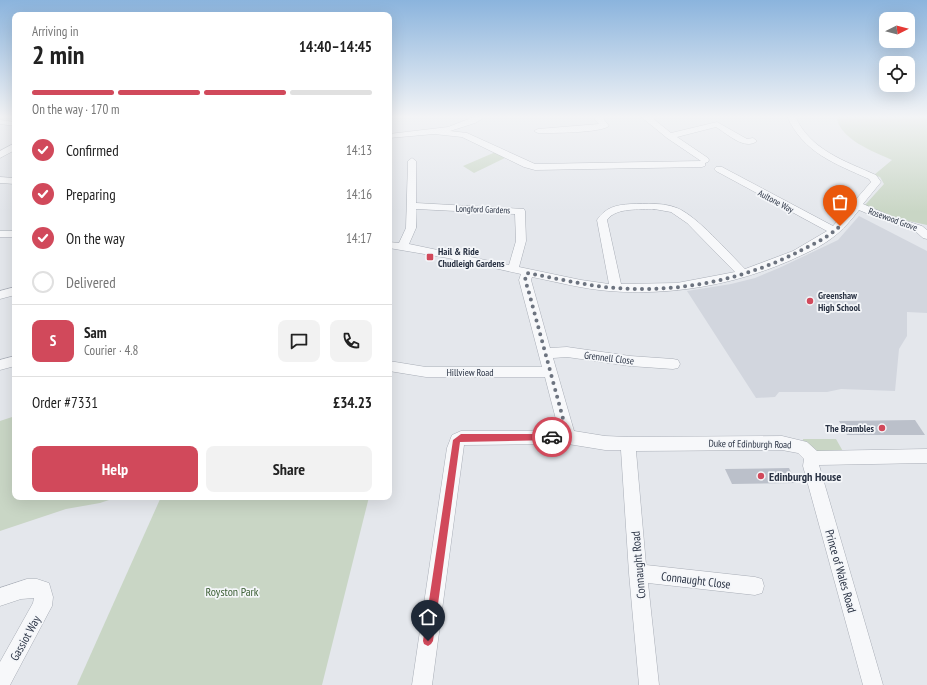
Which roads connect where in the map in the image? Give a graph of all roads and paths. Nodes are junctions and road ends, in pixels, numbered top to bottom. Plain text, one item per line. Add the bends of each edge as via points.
1 (12, 148) edge
2 (497, 148) edge
3 (685, 148) edge
4 (816, 148) edge
5 (0, 155) edge
6 (412, 161) dead end
7 (703, 162) junction
8 (0, 180) edge
9 (12, 181) edge
10 (857, 205) junction
11 (411, 206) junction
12 (834, 231) junction
13 (0, 234) edge
14 (12, 234) edge
15 (927, 236) edge
16 (392, 245) edge
17 (403, 246) junction
18 (513, 269) junction
19 (527, 273) junction
20 (743, 274) junction
21 (616, 288) junction
22 (12, 292) edge
23 (0, 295) edge
24 (545, 353) junction
25 (12, 362) edge
26 (673, 364) dead end
27 (0, 365) edge
28 (392, 366) edge
29 (550, 372) junction
30 (568, 437) junction
31 (628, 444) junction
32 (927, 456) edge
33 (814, 458) junction
34 (638, 573) junction
35 (755, 586) dead end
36 (0, 597) edge
37 (0, 683) edge
38 (422, 685) edge
39 (649, 685) edge
40 (873, 685) edge

1 - 5 street
2 - 7 street via 535,167
3 - 7 street, Aultone Way
4 - 10 street via 874,178 876,182
6 - 11 street
7 - 12 street, Aultone Way via 711,159 720,162 722,167 719,169
8 - 9 street
10 - 12 street
10 - 15 street, Rosewood Grove via 889,220 918,228
11 - 17 street via 411,228
11 - 18 street, Longford Gardens via 520,211 521,241
12 - 20 street via 787,257
13 - 14 street
16 - 17 street
17 - 18 street
18 - 19 street
19 - 21 street
19 - 24 street via 525,280
20 - 21 street via 688,285 644,289
20 - 21 street via 679,212 661,206 622,208 607,213 602,220
22 - 23 street
24 - 26 street, Grennell Close via 567,352
24 - 29 street
25 - 27 street
28 - 29 street, Hillview Road via 426,372
29 - 30 street
30 - 31 street, Duke of Edinburgh Road
30 - 38 street, Duke of Edinburgh Road via 457,440
31 - 33 street, Duke of Edinburgh Road via 782,443 802,447
31 - 34 street, Connaught Road
32 - 33 street
33 - 40 street, Prince of Wales Road via 811,466
34 - 35 street, Connaught Close
34 - 39 street, Connaught Road
36 - 37 street, Gassiot Way via 37,588 42,590 44,597 42,606

